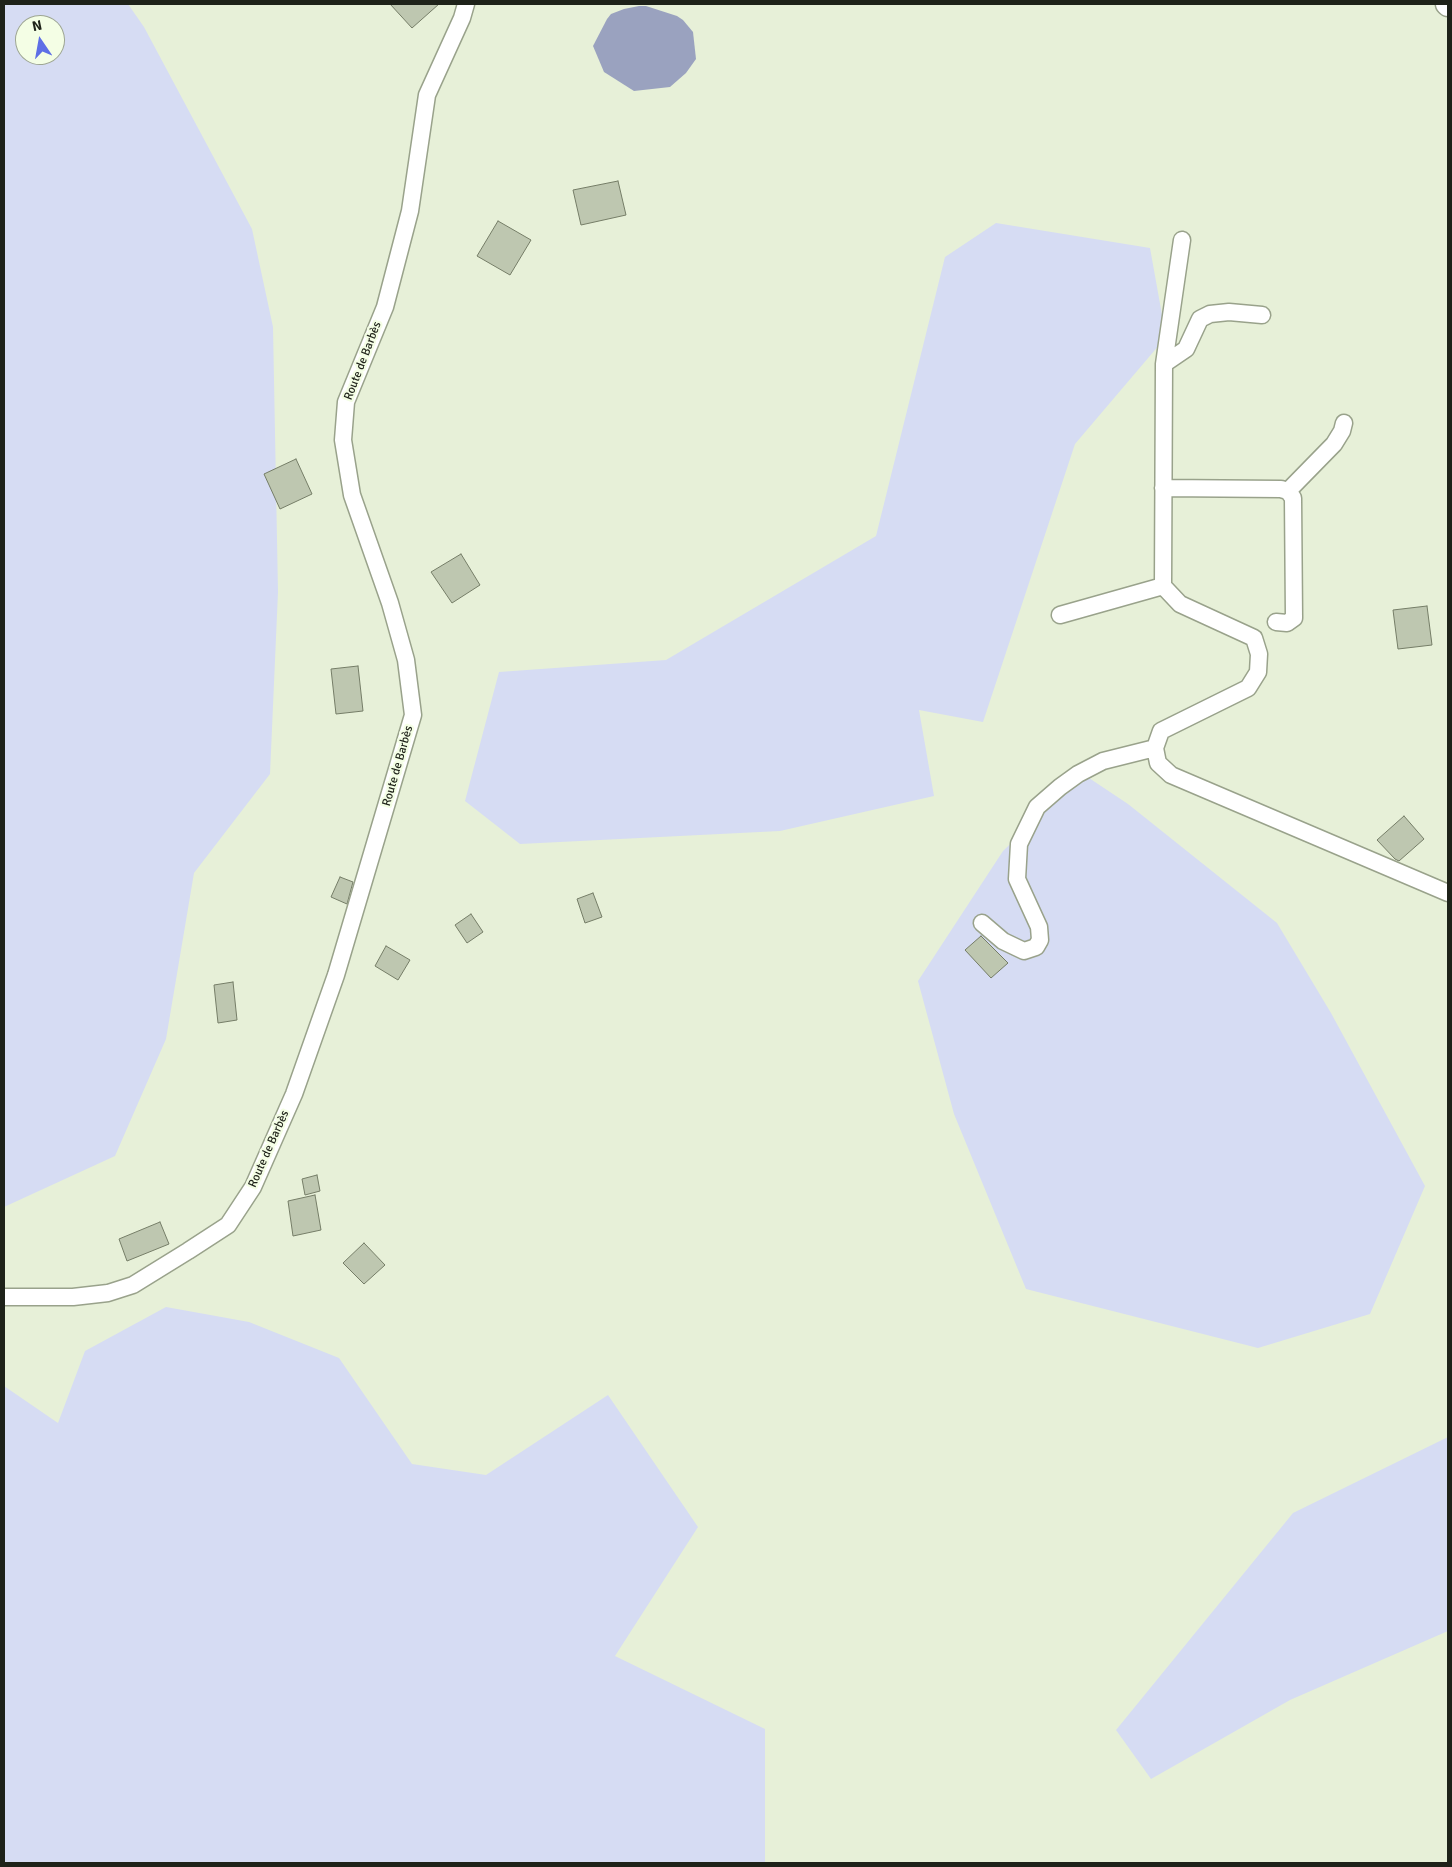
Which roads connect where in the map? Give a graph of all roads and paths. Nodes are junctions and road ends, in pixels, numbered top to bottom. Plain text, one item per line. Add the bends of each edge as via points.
1 (466, 4) edge
2 (1182, 240) dead end
3 (1262, 315) dead end
4 (1164, 364) junction
5 (1344, 423) dead end
6 (1163, 488) junction
7 (1288, 491) junction
8 (1163, 586) junction
9 (1060, 615) dead end
10 (1276, 622) dead end
11 (1155, 748) junction
12 (1448, 893) edge
13 (982, 923) dead end
14 (4, 1297) edge

1 - 14 street, Route de Barbès via 427,95 410,211 385,307 346,402 344,440 352,496 390,603 406,660 412,715 336,975 294,1094 253,1187 228,1225 133,1285 108,1293 73,1297
2 - 4 street
3 - 4 street via 1229,312 1210,314 1200,319 1186,349
4 - 6 street
5 - 7 street via 1334,444
6 - 7 street
6 - 8 street
7 - 10 street via 1293,498 1294,618 1287,623
8 - 9 street
8 - 11 street via 1180,604 1254,638 1259,654 1258,672 1248,688 1161,731
11 - 12 street via 1158,762 1171,775
11 - 13 street via 1103,761 1078,774 1037,807 1019,844 1017,879 1039,927 1040,940 1036,947 1024,952 1003,941

